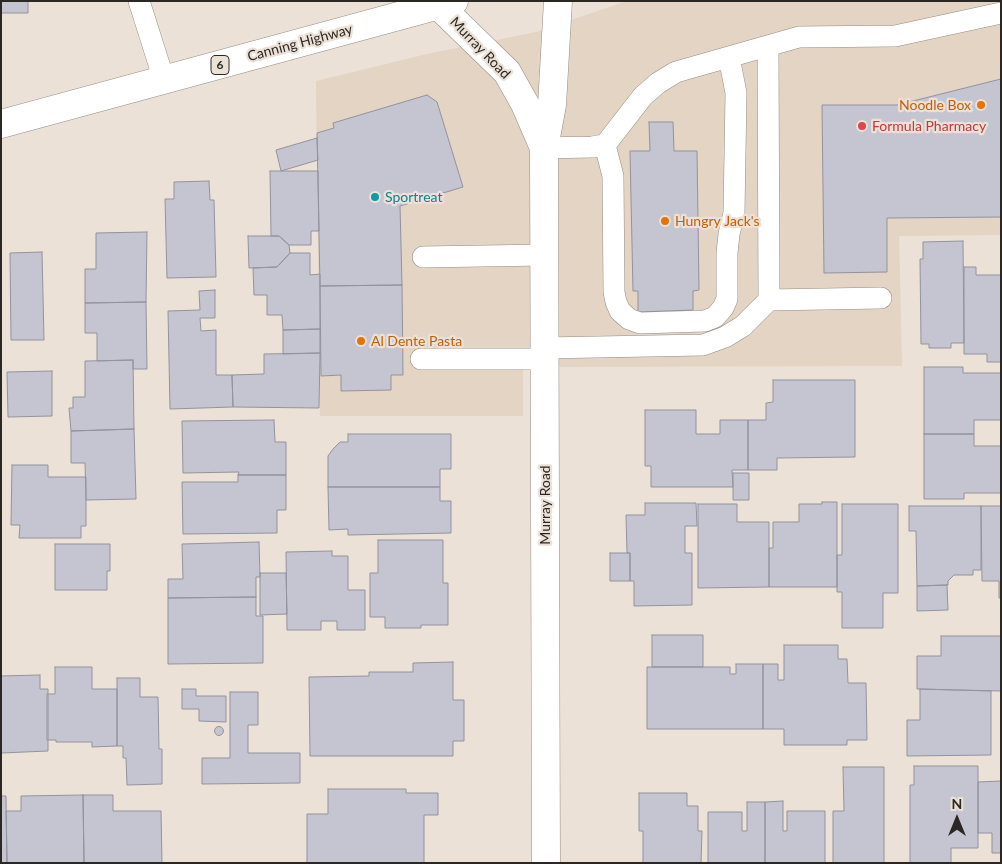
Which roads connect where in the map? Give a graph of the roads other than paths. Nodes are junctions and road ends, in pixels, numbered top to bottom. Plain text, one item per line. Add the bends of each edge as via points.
1 (139, 1) edge
2 (558, 1) edge
3 (446, 3) edge
4 (1001, 13) edge
5 (768, 46) junction
6 (729, 56) junction
7 (164, 80) junction
8 (1, 124) edge
9 (605, 145) junction
10 (544, 148) junction
11 (544, 255) junction
12 (423, 257) dead end
13 (881, 298) dead end
14 (768, 300) junction
15 (545, 353) junction
16 (421, 359) dead end
17 (546, 863) edge

1 - 7 lane
2 - 10 main road, Murray Road via 552,105
3 - 7 main road, Canning Highway / 6
3 - 10 main road, Murray Road via 507,72
4 - 5 lane via 895,36 799,37
5 - 6 lane
5 - 14 lane
6 - 9 lane via 676,72 658,83 643,96
6 - 9 lane via 736,93 734,213 729,234 728,299 715,317 705,321 640,324 620,311 614,292 613,176
7 - 8 main road, Canning Highway / 6
9 - 10 lane
10 - 11 main road, Murray Road
11 - 12 lane
11 - 15 main road, Murray Road
13 - 14 lane
14 - 15 lane via 743,326 704,345
15 - 16 lane
15 - 17 main road, Murray Road

